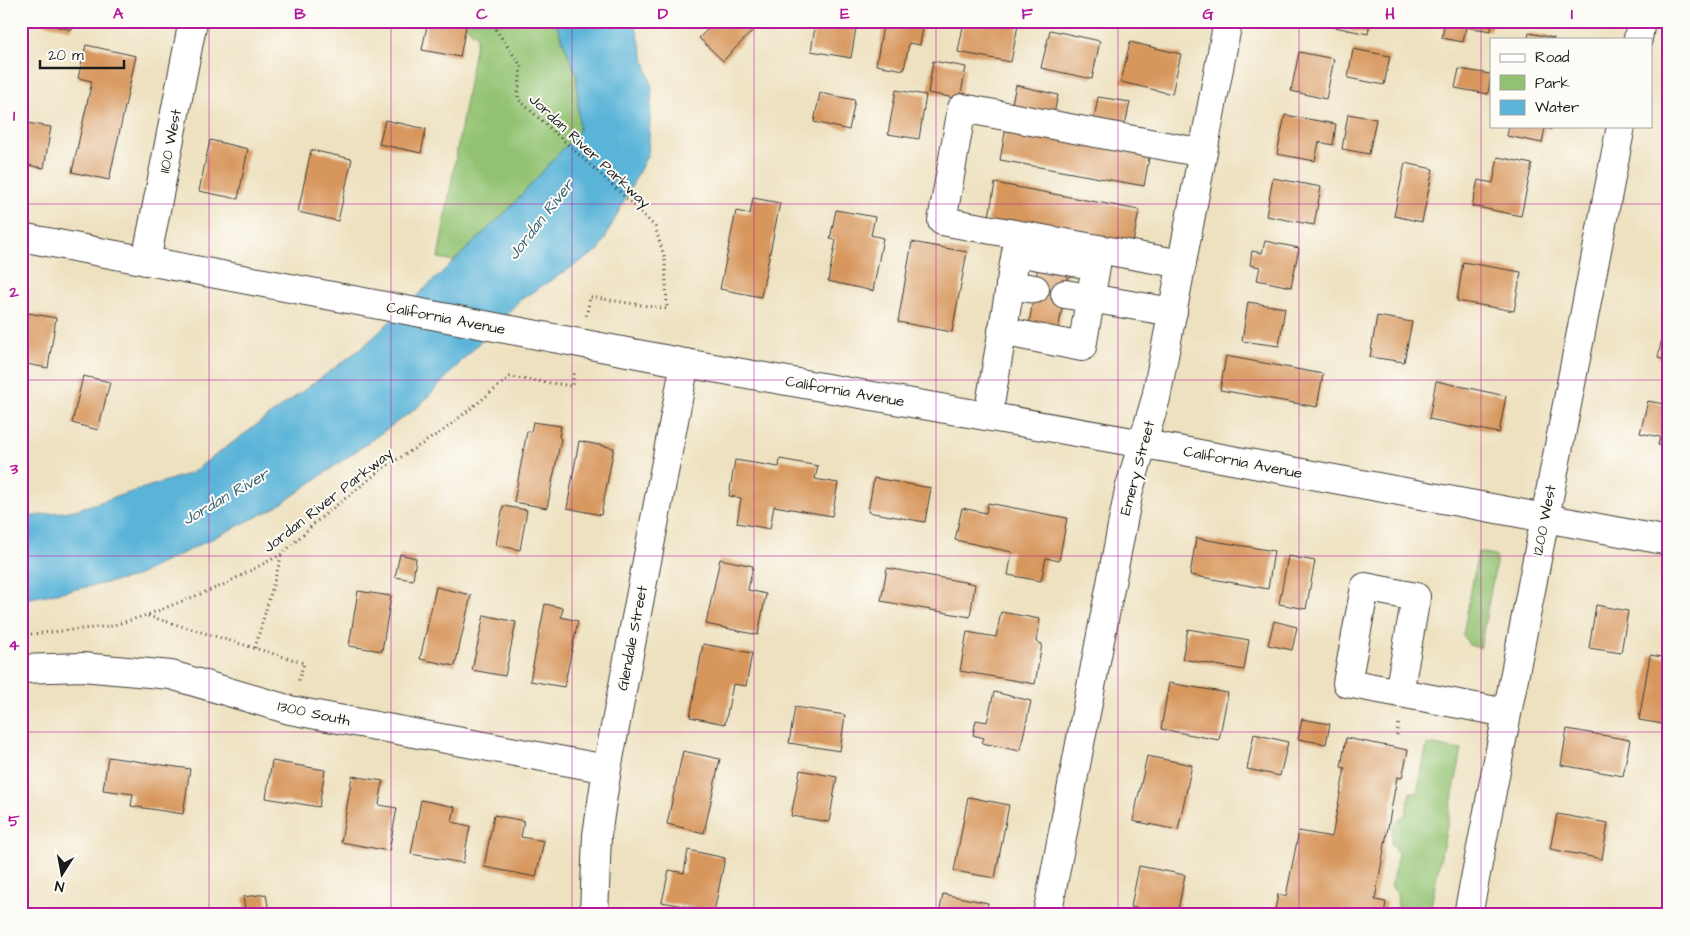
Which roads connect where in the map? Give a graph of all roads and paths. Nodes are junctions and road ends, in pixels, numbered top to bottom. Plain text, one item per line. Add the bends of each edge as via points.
1 (193, 21) edge
2 (490, 21) edge
3 (1228, 21) edge
4 (1641, 21) edge
5 (1638, 38) edge
6 (1620, 128) edge
7 (1203, 153) junction
8 (21, 237) edge
9 (146, 261) junction
10 (1182, 264) junction
11 (1077, 296) junction
12 (589, 302) dead end
13 (1173, 312) junction
14 (1002, 331) junction
15 (685, 363) junction
16 (573, 382) dead end
17 (988, 416) junction
18 (1144, 444) junction
19 (1545, 518) junction
20 (1669, 541) edge
21 (282, 554) junction
22 (147, 616) junction
23 (21, 635) edge
24 (256, 648) junction
25 (21, 669) edge
26 (1398, 693) dead end
27 (290, 710) junction
28 (1507, 713) junction
29 (608, 769) junction
30 (594, 915) edge
31 (1047, 915) edge
32 (1468, 915) edge

1 - 9 street, 1100 West
2 - 12 path, Jordan River Parkway via 521,66 518,99 632,203 655,227 658,235 665,259 667,309 590,297
3 - 7 street, Emery Street
4 - 5 street
6 - 19 street, 1200 West
7 - 10 street, Emery Street
7 - 10 street via 962,108 942,221
8 - 9 street, California Avenue
9 - 15 street, California Avenue
10 - 13 street, Emery Street
11 - 13 street
11 - 14 street via 1082,347
11 - 14 street via 1096,266 1016,252 1023,287
13 - 18 street, Emery Street
14 - 17 street
15 - 17 street, California Avenue
15 - 29 street, Glendale Street
16 - 21 path, Jordan River Parkway via 572,386 510,377 444,430 382,468
17 - 18 street, California Avenue
18 - 19 street, California Avenue
18 - 31 street, Emery Street via 1128,490
19 - 20 street, California Avenue
19 - 28 street, 1200 West
21 - 22 path, Jordan River Parkway via 220,586
21 - 24 path
22 - 23 path, Jordan River Parkway via 111,626
22 - 24 path
24 - 27 path via 304,663
25 - 27 street, 1300 South via 82,667 171,675
26 - 28 street
27 - 29 street, 1300 South
28 - 32 street, 1200 West
29 - 30 street, Glendale Street via 597,835

